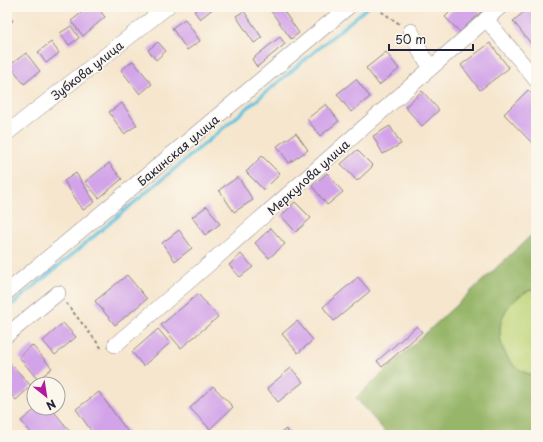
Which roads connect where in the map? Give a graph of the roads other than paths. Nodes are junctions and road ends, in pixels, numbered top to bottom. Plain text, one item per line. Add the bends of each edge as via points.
1 (167, 7) edge
2 (348, 7) edge
3 (500, 7) edge
4 (486, 19) junction
5 (411, 31) road end
6 (432, 67) junction
7 (536, 80) edge
8 (7, 133) edge
9 (7, 292) edge
10 (58, 293) road end
11 (7, 336) edge
12 (115, 345) road end

1 - 8 street, Зубкова улица
2 - 9 street, Бакинская улица
3 - 4 street, Меркулова улица
4 - 6 street, Меркулова улица
4 - 7 street
5 - 6 street via 423,57
6 - 12 street, Меркулова улица
10 - 11 street

